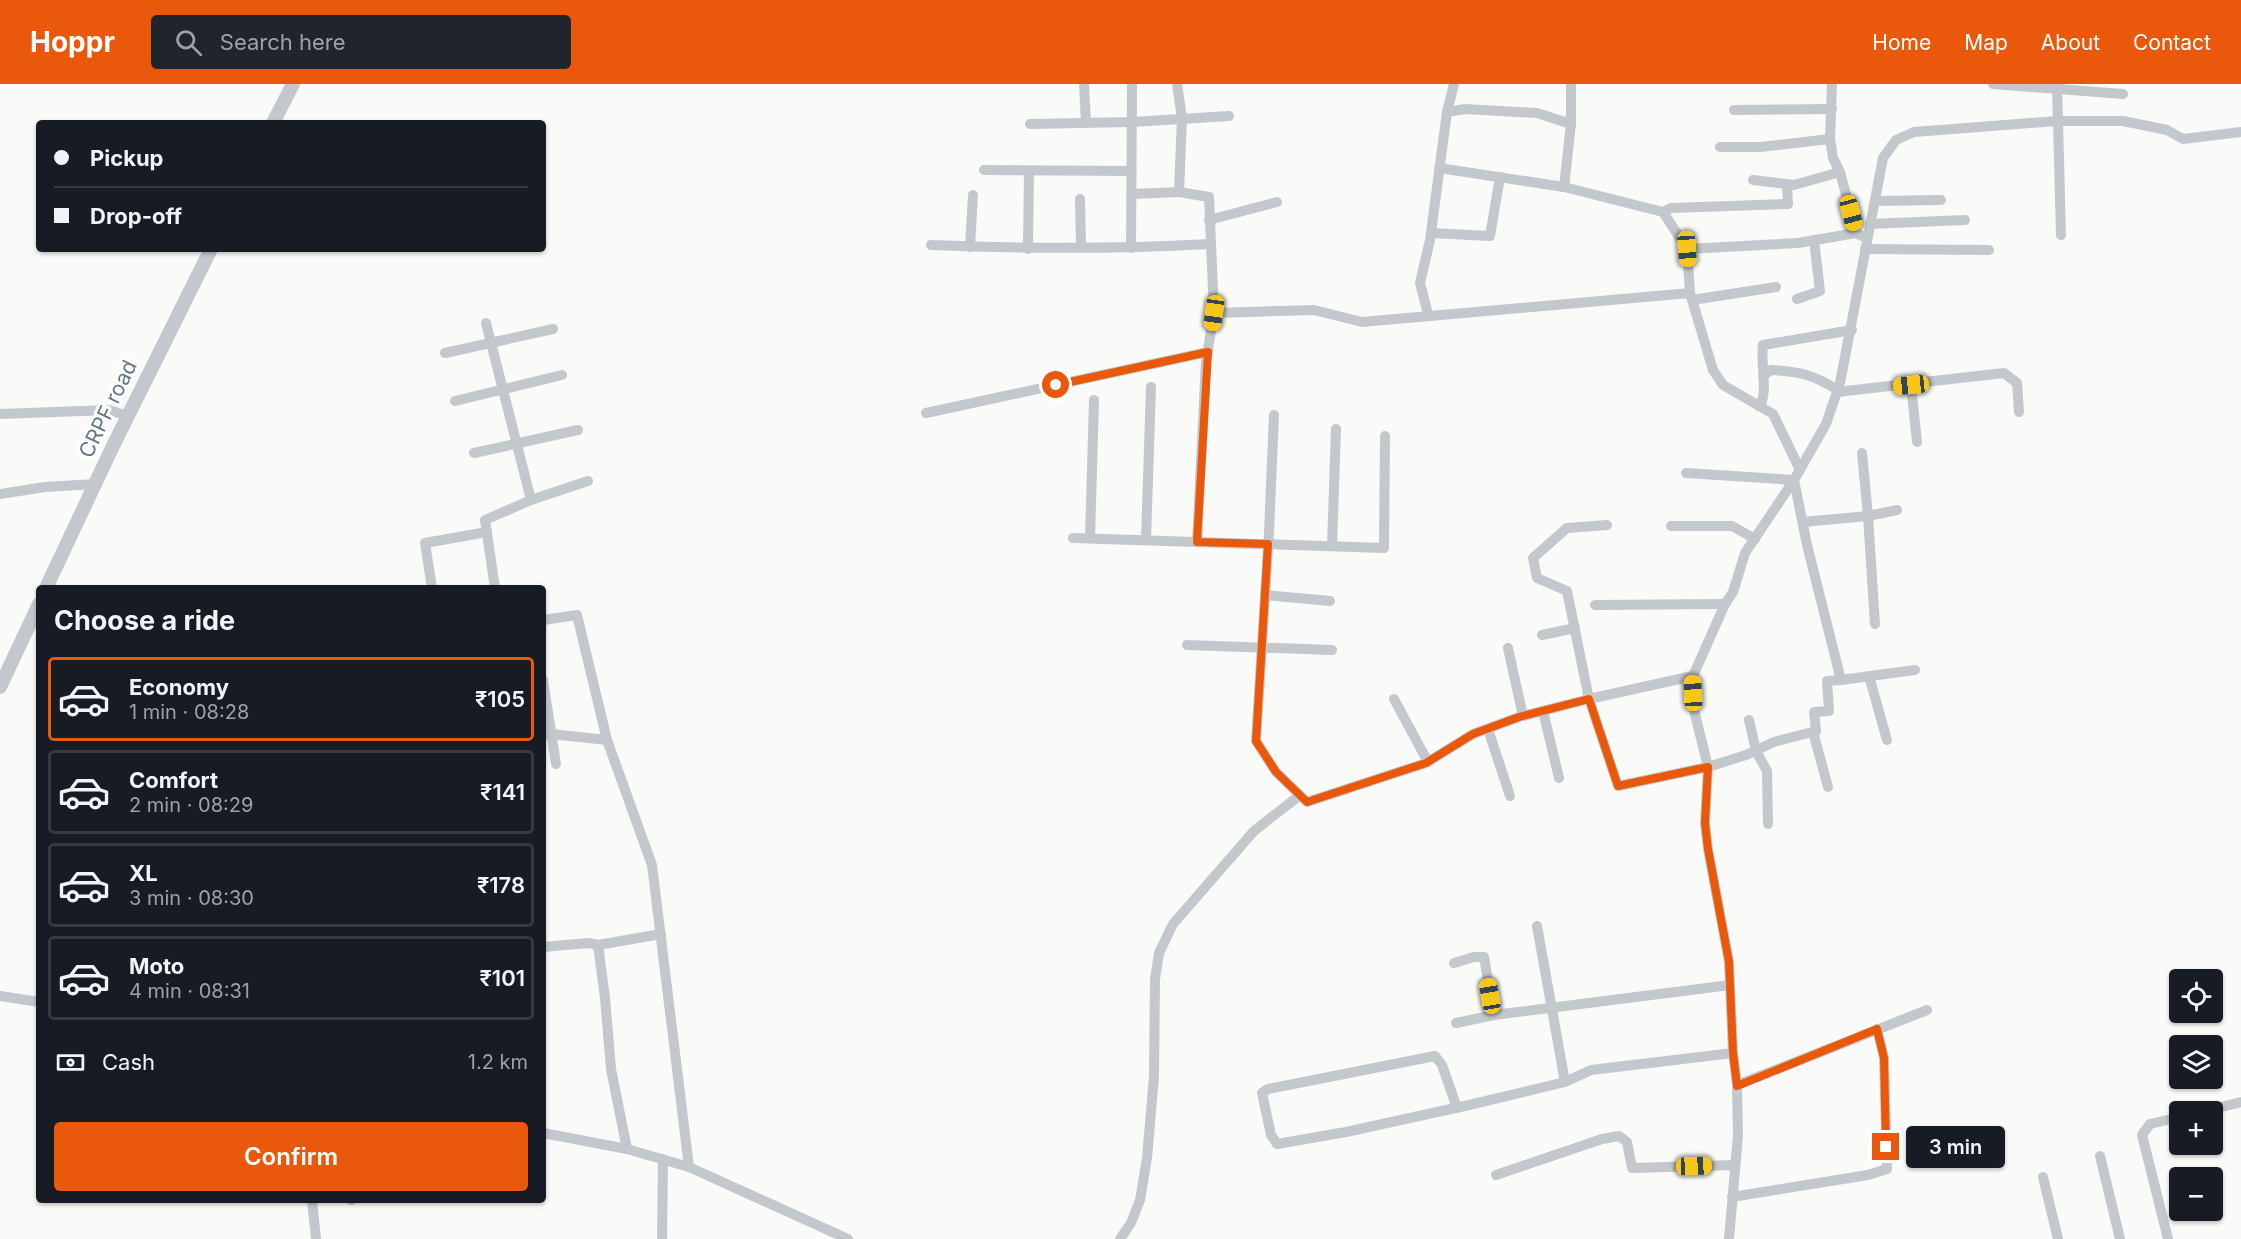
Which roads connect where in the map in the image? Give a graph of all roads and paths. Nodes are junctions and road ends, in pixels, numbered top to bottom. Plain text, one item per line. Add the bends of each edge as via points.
1 (293, 84) edge
2 (1084, 84) edge
3 (1132, 84) edge
4 (1177, 84) edge
5 (1454, 84) edge
6 (1570, 84) edge
7 (1832, 84) edge
8 (1993, 84) edge
9 (2057, 87) edge
10 (2123, 94) dead end
11 (1832, 109) junction
12 (1734, 110) dead end
13 (1447, 112) junction
14 (1229, 116) dead end
15 (1182, 118) junction
16 (275, 120) edge
17 (1132, 122) junction
18 (2057, 122) junction
19 (1086, 123) junction
20 (1030, 124) dead end
21 (1571, 124) junction
22 (2241, 132) edge
23 (1830, 139) junction
24 (1720, 147) dead end
25 (1439, 168) junction
26 (984, 171) dead end
27 (1029, 171) junction
28 (1131, 171) junction
29 (1840, 172) junction
30 (1500, 177) junction
31 (1753, 180) dead end
32 (1787, 184) junction
33 (1564, 187) junction
34 (1179, 192) junction
35 (1131, 194) junction
36 (972, 195) dead end
37 (1080, 199) dead end
38 (1941, 200) dead end
39 (1875, 201) junction
40 (1277, 202) dead end
41 (1663, 212) junction
42 (1209, 220) junction
43 (1965, 220) dead end
44 (1870, 224) junction
45 (1431, 233) junction
46 (1856, 233) junction
47 (2061, 235) dead end
48 (1814, 240) junction
49 (1209, 244) junction
50 (1866, 244) junction
51 (930, 245) dead end
52 (970, 247) junction
53 (1081, 247) junction
54 (1131, 248) junction
55 (1028, 249) junction
56 (1687, 249) junction
57 (1989, 250) dead end
58 (210, 252) edge
59 (1776, 287) dead end
60 (1691, 296) junction
61 (1797, 299) dead end
62 (1214, 313) junction
63 (1428, 314) junction
64 (486, 323) dead end
65 (553, 329) dead end
66 (1852, 330) junction
67 (491, 343) junction
68 (1208, 352) junction
69 (445, 353) dead end
70 (562, 375) dead end
71 (1763, 376) junction
72 (1911, 385) junction
73 (1152, 387) dead end
74 (503, 390) junction
75 (1838, 391) junction
76 (1094, 400) dead end
77 (455, 401) dead end
78 (1759, 406) junction
79 (2019, 412) dead end
80 (0, 414) edge
81 (926, 414) dead end
82 (1274, 415) dead end
83 (128, 416) junction
84 (1336, 429) dead end
85 (578, 430) dead end
86 (1385, 436) dead end
87 (1917, 442) dead end
88 (517, 443) junction
89 (474, 453) dead end
90 (1862, 453) dead end
91 (1800, 470) junction
92 (1686, 473) dead end
93 (1794, 480) junction
94 (588, 481) dead end
95 (95, 484) junction
96 (0, 494) edge
97 (531, 500) junction
98 (1897, 510) dead end
99 (1869, 516) junction
100 (1803, 522) junction
101 (1607, 525) dead end
102 (1671, 526) dead end
103 (487, 532) junction
104 (1073, 538) dead end
105 (1090, 538) junction
106 (1755, 538) junction
107 (1146, 540) junction
108 (1197, 542) junction
109 (1268, 544) junction
110 (1332, 546) junction
111 (47, 585) edge
112 (432, 585) edge
113 (495, 585) edge
114 (1265, 595) junction
115 (1330, 601) dead end
116 (1725, 604) junction
117 (1595, 605) dead end
118 (36, 609) edge
119 (546, 620) edge
120 (1875, 624) dead end
121 (1575, 628) junction
122 (1542, 634) dead end
123 (1187, 645) dead end
124 (1508, 648) dead end
125 (1262, 649) junction
126 (1332, 650) dead end
127 (1916, 670) dead end
128 (1692, 676) junction
129 (1869, 676) junction
130 (1841, 680) junction
131 (0, 687) edge
132 (1394, 699) dead end
133 (1589, 699) junction
134 (1543, 711) junction
135 (1523, 716) junction
136 (1749, 720) dead end
137 (1488, 729) junction
138 (1813, 732) junction
139 (547, 734) edge
140 (608, 740) junction
141 (1887, 740) dead end
142 (1756, 751) junction
143 (1428, 762) junction
144 (556, 764) dead end
145 (1708, 767) junction
146 (1559, 778) dead end
147 (1828, 787) dead end
148 (1300, 795) junction
149 (1510, 796) dead end
150 (1767, 824) dead end
151 (1537, 926) dead end
152 (661, 934) junction
153 (598, 945) junction
154 (546, 947) edge
155 (1454, 963) dead end
156 (1730, 985) junction
157 (0, 996) edge
158 (36, 1002) edge
159 (1550, 1008) junction
160 (1927, 1010) dead end
161 (1494, 1015) junction
162 (1456, 1023) dead end
163 (1877, 1029) junction
164 (1733, 1053) junction
165 (1565, 1082) junction
166 (1737, 1086) junction
167 (2241, 1102) edge
168 (2223, 1106) edge
169 (1456, 1108) junction
170 (2169, 1120) edge
171 (546, 1135) edge
172 (627, 1149) junction
173 (2100, 1156) dead end
174 (663, 1159) junction
175 (1735, 1165) junction
176 (689, 1167) junction
177 (1496, 1175) dead end
178 (2043, 1178) dead end
179 (1732, 1197) junction
180 (312, 1203) edge
181 (831, 1236) edge
182 (316, 1239) edge
183 (662, 1239) edge
184 (848, 1239) edge
185 (1120, 1239) edge
186 (1729, 1239) edge
187 (2058, 1239) edge
188 (2120, 1239) edge
189 (2168, 1239) edge

1 - 16 street
2 - 19 street
3 - 17 street
4 - 15 street
5 - 13 street
6 - 21 street
7 - 11 street
8 - 9 street
9 - 10 street
9 - 18 street
11 - 12 street
11 - 23 street
13 - 21 street via 1466,109 1537,113
13 - 25 street
14 - 15 street
15 - 17 street
15 - 34 street
17 - 19 street
17 - 28 street
18 - 22 street via 2123,121 2167,130 2183,139
18 - 39 street via 1914,132 1896,140 1883,158
18 - 47 street
19 - 20 street
21 - 33 street
23 - 24 street
23 - 29 street
25 - 30 street
25 - 45 street
26 - 27 street
27 - 28 street
27 - 55 street
28 - 35 street
29 - 32 street
29 - 46 street
30 - 33 street
30 - 45 street via 1490,236
31 - 32 street
32 - 41 street via 1788,204 1671,208
33 - 41 street
34 - 35 street
34 - 42 street via 1209,197
35 - 54 street
36 - 52 street
37 - 53 street
38 - 39 street
39 - 44 street
40 - 42 street
41 - 56 street
42 - 49 street
43 - 44 street
44 - 50 street
45 - 63 street via 1420,282
46 - 48 street
46 - 50 street
48 - 56 street
48 - 61 street via 1820,291
49 - 54 street
49 - 62 street
50 - 57 street
50 - 66 street
51 - 52 street
52 - 55 street
53 - 54 street
53 - 55 street
56 - 60 street
58 - 83 street, CRPF road
59 - 60 street
60 - 63 street
60 - 78 street via 1713,370 1723,385
62 - 63 street via 1314,310 1362,322
62 - 68 street
64 - 67 street
65 - 67 street
66 - 71 street via 1762,345
66 - 75 street
67 - 69 street
67 - 74 street
68 - 81 street
68 - 108 street
70 - 74 street
71 - 75 street via 1771,370 1814,376
71 - 78 street via 1763,402
72 - 75 street
72 - 79 street via 2004,373 2017,383
72 - 87 street
73 - 107 street
74 - 77 street
74 - 88 street
75 - 91 street via 1826,424
76 - 105 street
78 - 91 street via 1773,414
80 - 83 street via 109,410
82 - 109 street
83 - 95 street, CRPF road
84 - 110 street
85 - 88 street
86 - 110 street via 1384,548
88 - 89 street
88 - 97 street
90 - 99 street
91 - 93 street
92 - 93 street
93 - 100 street
93 - 106 street
94 - 97 street
95 - 96 street
95 - 111 street, CRPF road
97 - 103 street via 485,520
98 - 99 street
99 - 100 street
99 - 120 street
100 - 130 street
101 - 121 street via 1567,528 1533,558 1537,578 1567,591
102 - 106 street via 1732,526
103 - 112 street via 425,543
103 - 113 street
104 - 105 street
105 - 107 street
106 - 116 street
107 - 108 street
108 - 109 street
109 - 110 street
109 - 114 street
114 - 115 street
114 - 125 street
116 - 117 street
116 - 128 street
118 - 131 street
119 - 140 street via 577,615
121 - 122 street
121 - 133 street
123 - 125 street
124 - 135 street
125 - 126 street
125 - 148 street via 1256,741 1276,772
127 - 129 street
128 - 133 street
128 - 145 street via 1694,710
129 - 130 street
129 - 141 street
130 - 138 street via 1827,681 1828,711 1814,712
132 - 143 street
133 - 134 street
133 - 145 street via 1618,786
134 - 135 street
134 - 146 street
135 - 137 street
136 - 142 street
137 - 143 street
137 - 149 street
138 - 142 street
138 - 147 street
139 - 140 street
139 - 144 street
140 - 152 street via 652,865
142 - 145 street
142 - 150 street via 1767,771
143 - 148 street via 1307,802
145 - 156 street via 1705,823
148 - 185 street via 1254,831 1173,924 1159,953 1147,1158 1140,1200
151 - 159 street
152 - 153 street
152 - 176 street
153 - 154 street
153 - 172 street via 611,1069
155 - 161 street via 1484,957
156 - 159 street
156 - 164 street
157 - 158 street
159 - 161 street
159 - 165 street
160 - 163 street
161 - 162 street
163 - 166 street
163 - 179 street via 1884,1058 1887,1169
164 - 165 street via 1591,1070
164 - 166 street
165 - 169 street
166 - 175 street
167 - 168 street
169 - 169 street via 1277,1144 1271,1135 1263,1093 1435,1056 1442,1065
170 - 189 street via 2150,1124 2142,1135
171 - 172 street
172 - 174 street
173 - 188 street
174 - 176 street
174 - 183 street
175 - 177 street via 1632,1168 1627,1142 1619,1136
175 - 179 street
176 - 181 street via 798,1215
178 - 187 street
179 - 186 street
180 - 182 street
181 - 184 street

